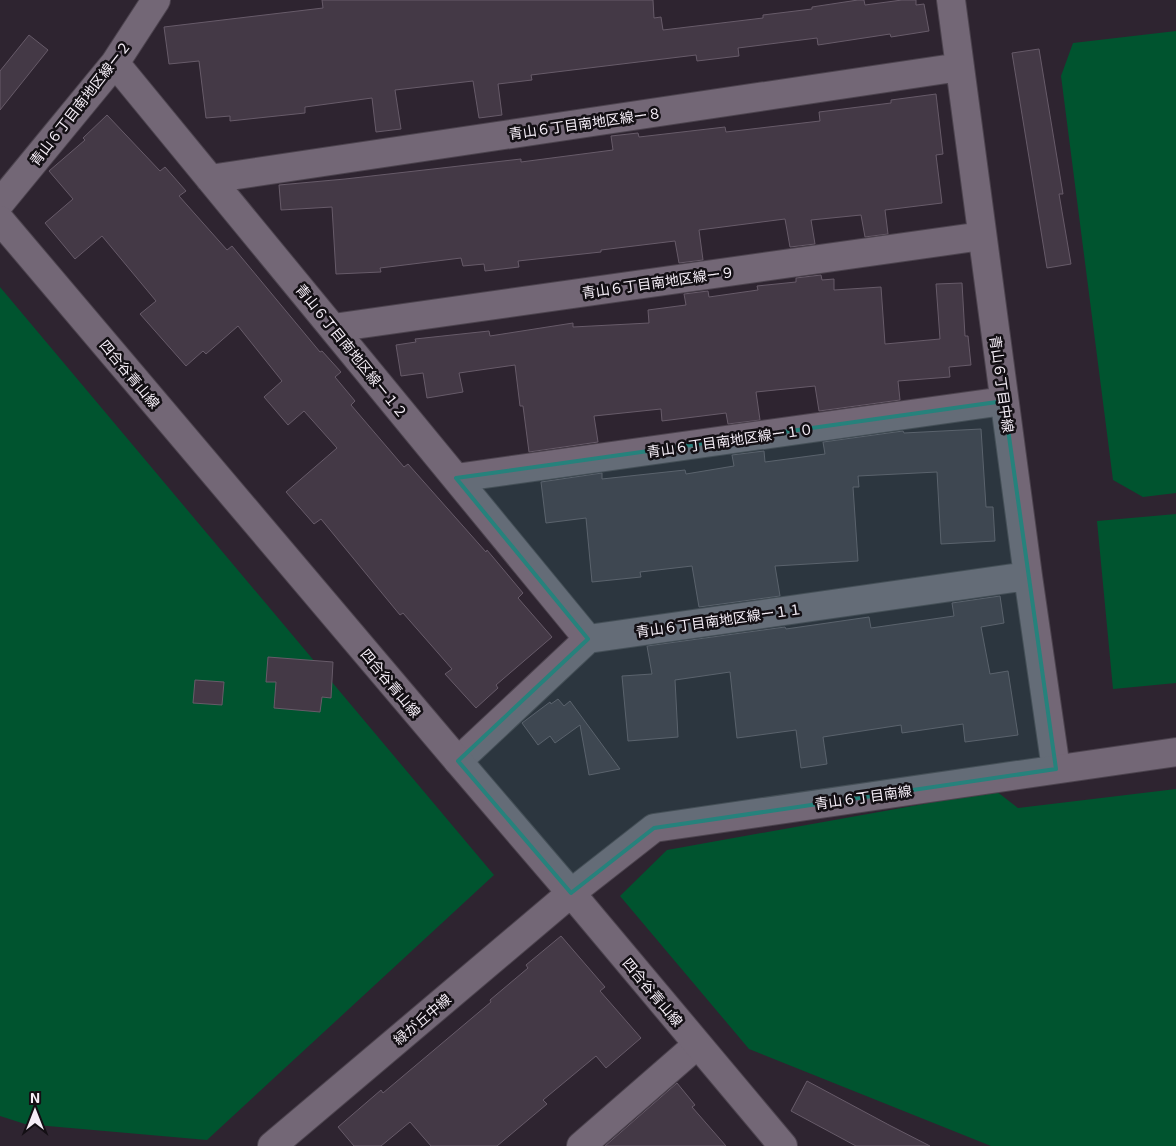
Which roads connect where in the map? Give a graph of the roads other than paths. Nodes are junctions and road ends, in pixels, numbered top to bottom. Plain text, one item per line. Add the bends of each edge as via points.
1 (156, 0) edge
2 (950, 0) edge
3 (115, 63) junction
4 (960, 68) junction
5 (210, 179) junction
6 (0, 203) edge
7 (0, 220) edge
8 (982, 236) junction
9 (333, 328) junction
10 (1004, 401) junction
11 (456, 478) junction
12 (1028, 576) junction
13 (588, 639) junction
14 (1176, 752) edge
15 (458, 762) junction
16 (1056, 769) junction
17 (572, 893) junction
18 (698, 1045) junction
19 (272, 1146) edge
20 (581, 1146) edge
21 (783, 1146) edge

1 - 3 street, 青山６丁目南地区線ー２
2 - 4 street, 青山６丁目中線
3 - 5 street, 青山６丁目南地区線ー１２
3 - 6 street, 青山６丁目南地区線ー２
4 - 5 street, 青山６丁目南地区線ー８
4 - 8 street, 青山６丁目中線
5 - 9 street, 青山６丁目南地区線ー１２
7 - 15 street, 四合谷青山線
8 - 9 street, 青山６丁目南地区線ー９
8 - 10 street, 青山６丁目中線
9 - 11 street, 青山６丁目南地区線ー１２
10 - 11 street, 青山６丁目南地区線ー１０
10 - 12 street, 青山６丁目中線
11 - 13 street, 青山６丁目南地区線ー１２
12 - 13 street, 青山６丁目南地区線ー１１
12 - 16 street, 青山６丁目中線
13 - 15 street
14 - 16 street, 青山６丁目南線
15 - 17 street, 四合谷青山線
16 - 17 street, 青山６丁目南線 via 654,828
17 - 18 street, 四合谷青山線
17 - 19 street, 緑が丘中線
18 - 20 street
18 - 21 street, 四合谷青山線

